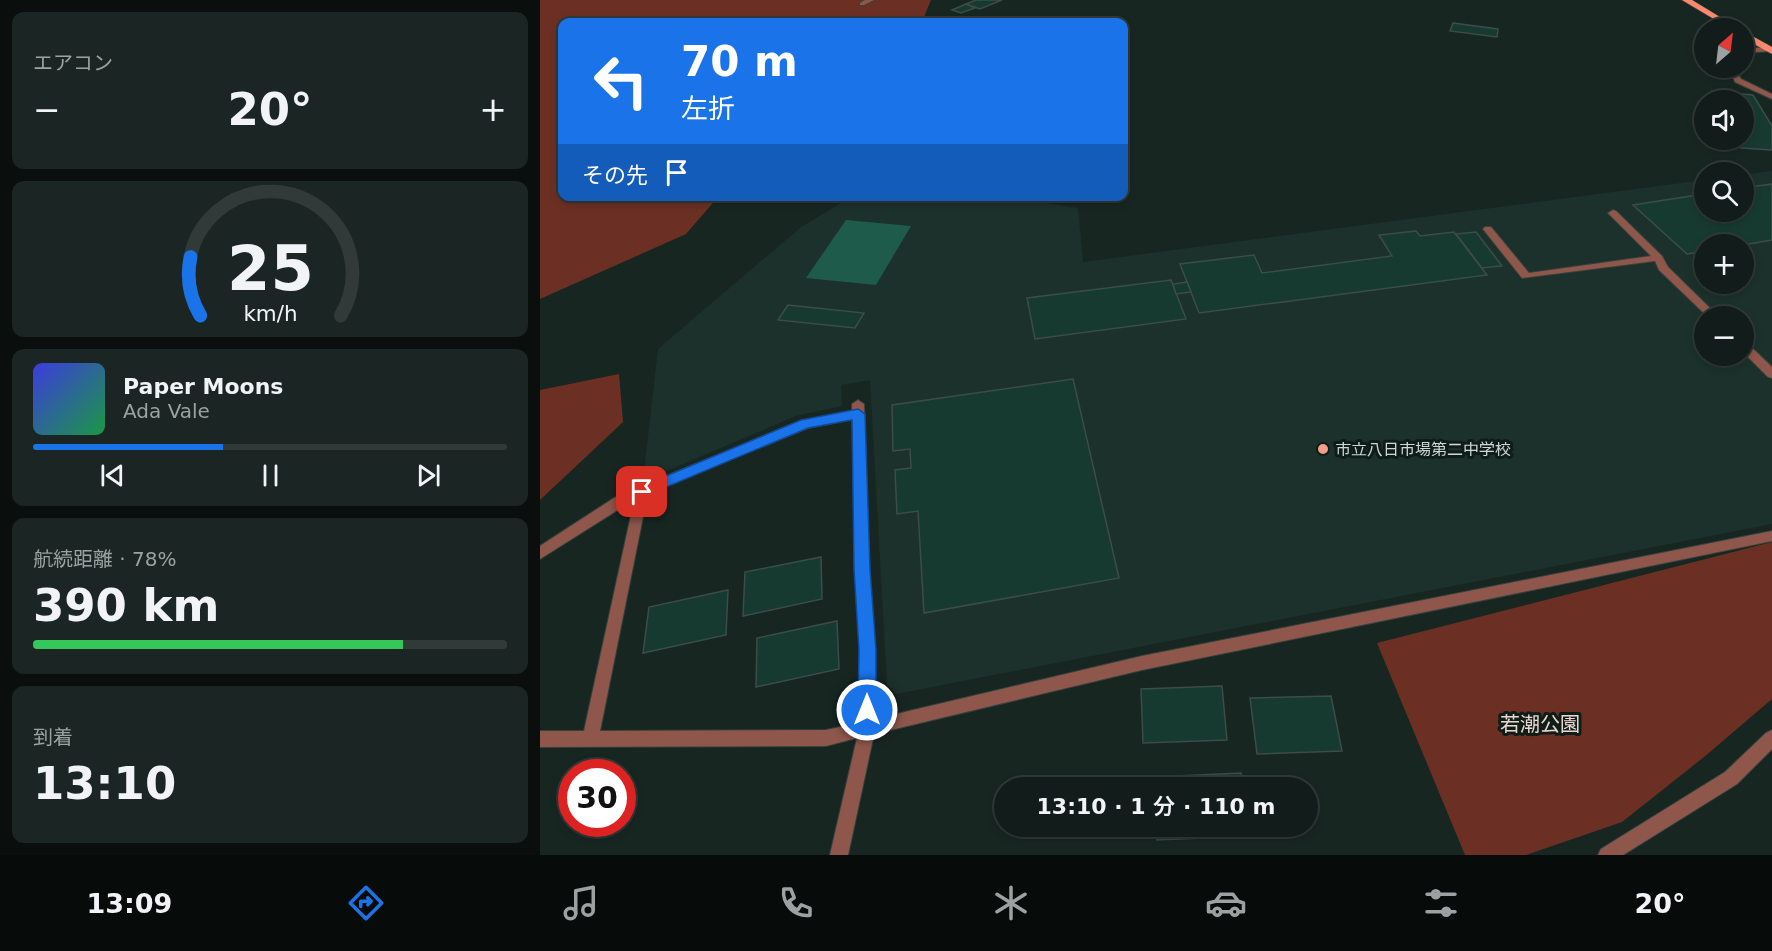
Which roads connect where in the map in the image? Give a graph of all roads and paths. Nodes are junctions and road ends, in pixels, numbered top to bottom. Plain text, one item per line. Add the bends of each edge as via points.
1 (871, 0) edge
2 (1686, 0) edge
3 (862, 4) dead end
4 (1717, 18) edge
5 (1754, 41) edge
6 (1770, 50) edge
7 (1754, 51) edge
8 (1737, 78) edge
9 (1772, 97) edge
10 (1613, 213) dead end
11 (1488, 229) dead end
12 (1659, 258) junction
13 (1703, 306) edge
14 (1754, 357) edge
15 (1772, 374) edge
16 (642, 492) junction
17 (1772, 537) edge
18 (540, 553) edge
19 (867, 729) junction
20 (1772, 738) edge
21 (540, 739) edge
22 (590, 740) junction
23 (839, 855) edge
24 (1607, 855) edge

1 - 3 street
2 - 4 main road
5 - 6 main road
6 - 7 street
8 - 9 street
10 - 12 street
11 - 12 street via 1526,276
12 - 13 street via 1663,268
14 - 15 street
16 - 18 street via 619,502
16 - 19 street via 806,424 858,409
16 - 22 street
17 - 19 street via 1142,663
19 - 22 street via 826,738
19 - 23 street
20 - 24 street via 1731,778
21 - 22 street

